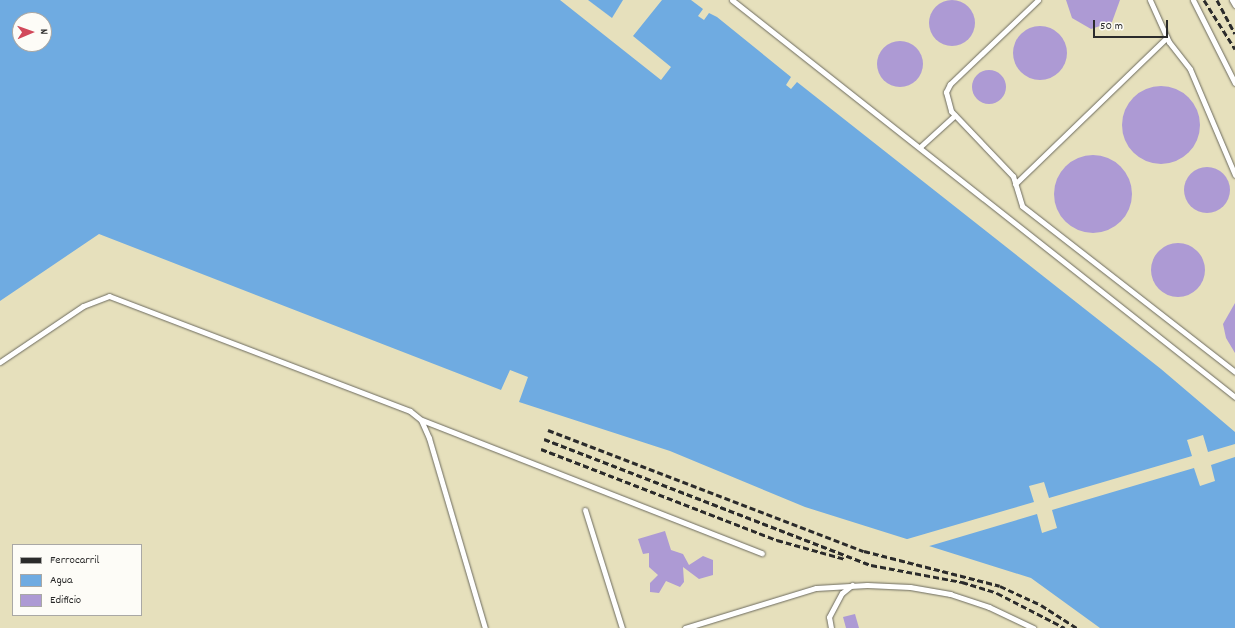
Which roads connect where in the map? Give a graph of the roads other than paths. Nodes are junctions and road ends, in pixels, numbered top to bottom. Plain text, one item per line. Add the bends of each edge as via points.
1 (732, 0) edge
2 (1038, 0) edge
3 (1150, 0) edge
4 (1193, 0) edge
5 (1232, 0) edge
6 (1235, 5) edge
7 (1167, 37) junction
8 (1235, 83) edge
9 (955, 115) junction
10 (920, 147) junction
11 (1235, 175) edge
12 (1015, 184) junction
13 (0, 362) edge
14 (1235, 372) edge
15 (1235, 397) edge
16 (421, 420) junction
17 (585, 510) dead end
18 (762, 553) dead end
19 (852, 585) junction
20 (485, 628) edge
21 (622, 628) edge
22 (685, 628) edge
23 (831, 628) edge
24 (1033, 628) edge

1 - 10 lane
2 - 9 lane via 950,84 946,100
3 - 7 lane
4 - 8 lane
5 - 6 lane
7 - 11 lane via 1190,69
7 - 12 lane
9 - 10 lane
9 - 12 lane via 1012,176
10 - 15 lane
12 - 14 lane via 1022,206
13 - 16 lane via 83,306 109,296 400,405
16 - 18 lane
16 - 20 lane
17 - 21 lane
19 - 22 lane via 816,588
19 - 23 lane via 842,593 829,617
19 - 24 lane via 910,587 950,594 989,606

